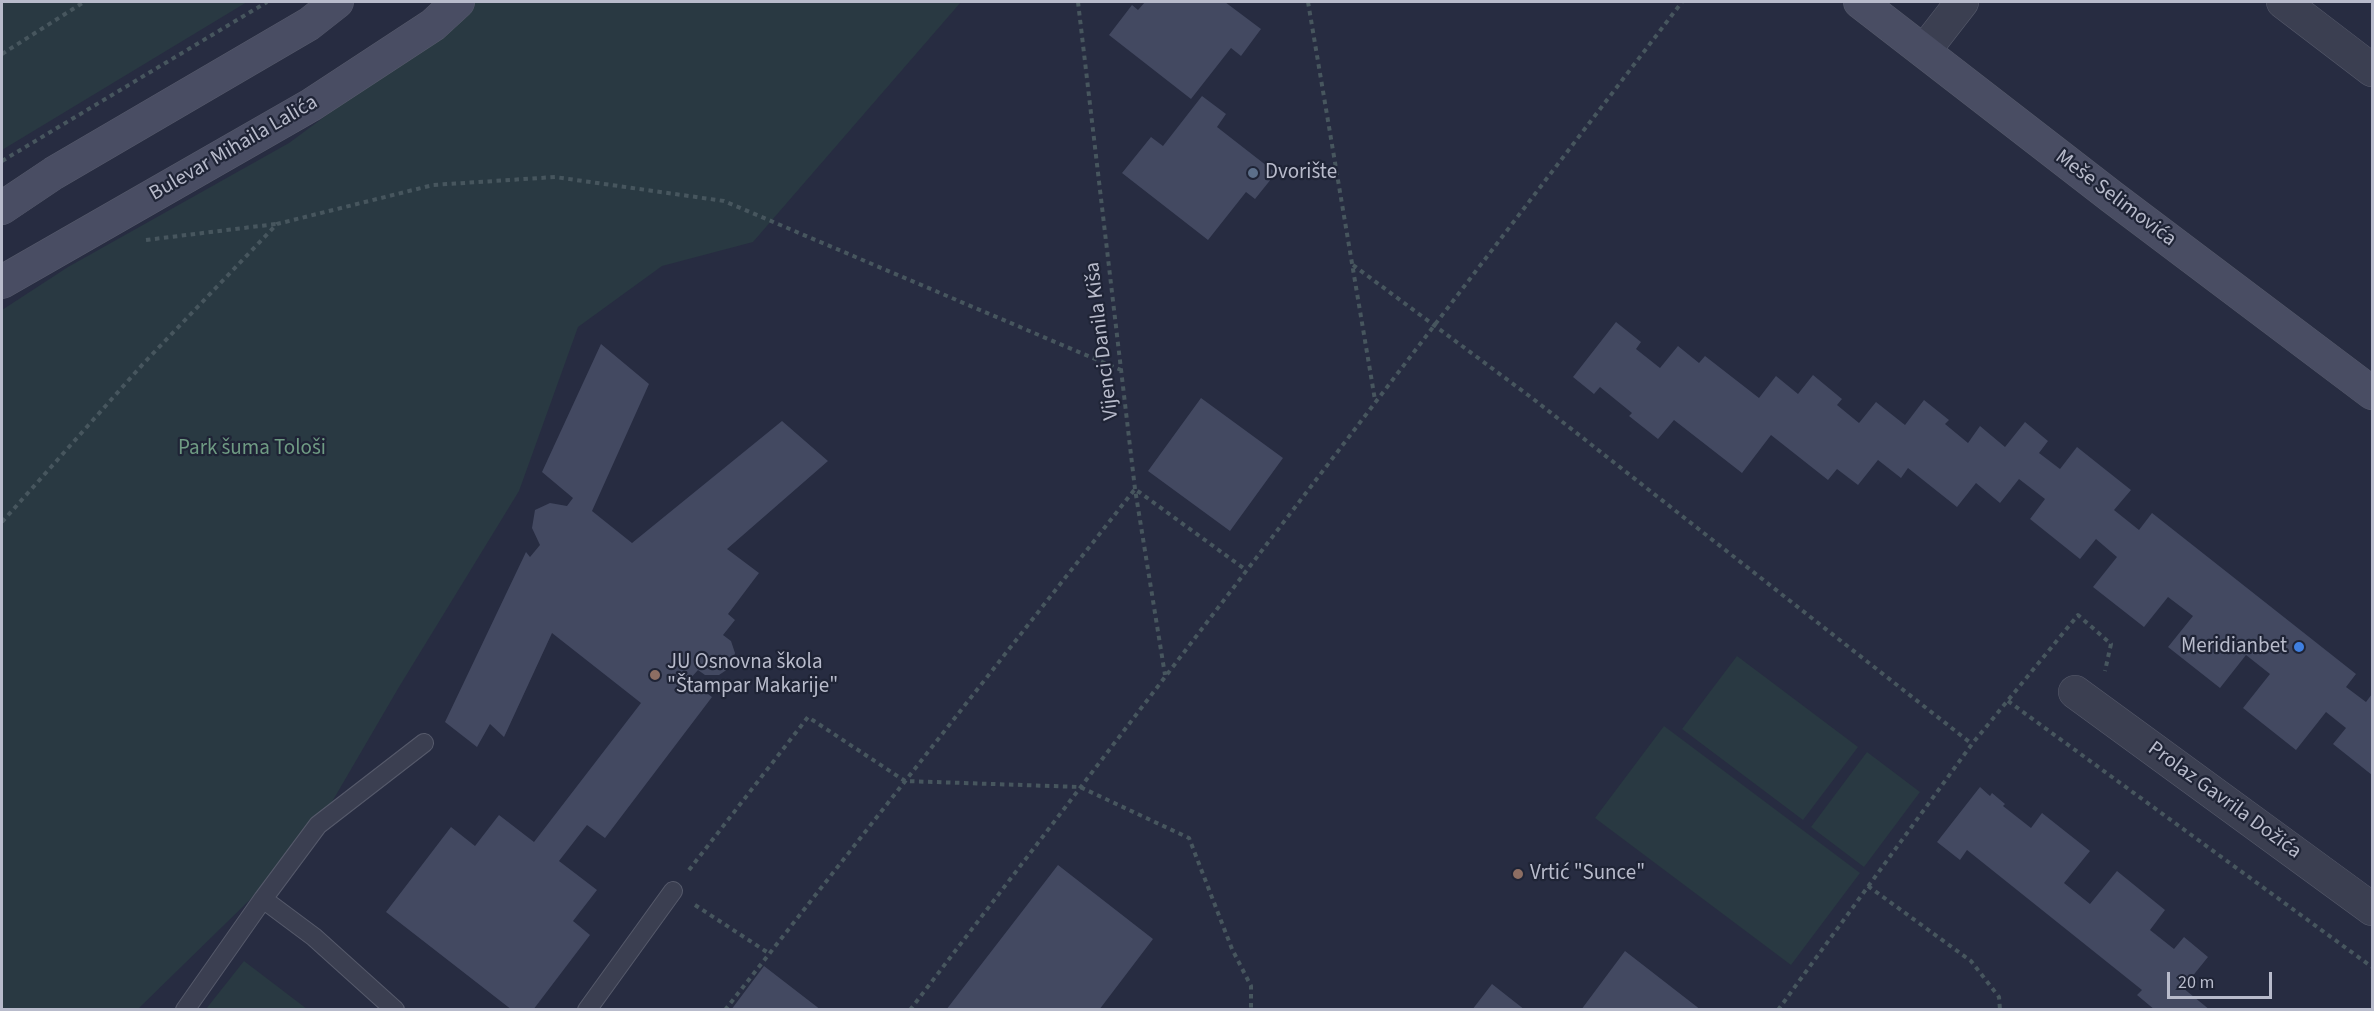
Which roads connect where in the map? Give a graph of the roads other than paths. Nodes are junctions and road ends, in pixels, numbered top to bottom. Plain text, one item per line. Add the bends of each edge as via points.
1 (337, 2) edge
2 (458, 2) edge
3 (1860, 2) edge
4 (1962, 2) edge
5 (2283, 2) edge
6 (1924, 51) junction
7 (2373, 70) edge
8 (2, 208) edge
9 (2, 282) edge
10 (2373, 393) edge
11 (2075, 692) dead end
12 (424, 743) dead end
13 (672, 891) road end
14 (263, 899) junction
15 (2373, 909) edge
16 (185, 1010) edge
17 (395, 1010) edge
18 (587, 1010) edge

1 - 8 main road via 309,24 54,173
2 - 9 main road, Bulevar Mihaila Lalića via 433,26 311,105
3 - 6 main road, Meše Selimovića
4 - 6 street
5 - 7 street
6 - 10 main road, Meše Selimovića
11 - 15 street, Prolaz Gavrila Dožića
12 - 14 lane via 318,825
13 - 18 lane
14 - 16 lane
14 - 17 lane via 314,937

